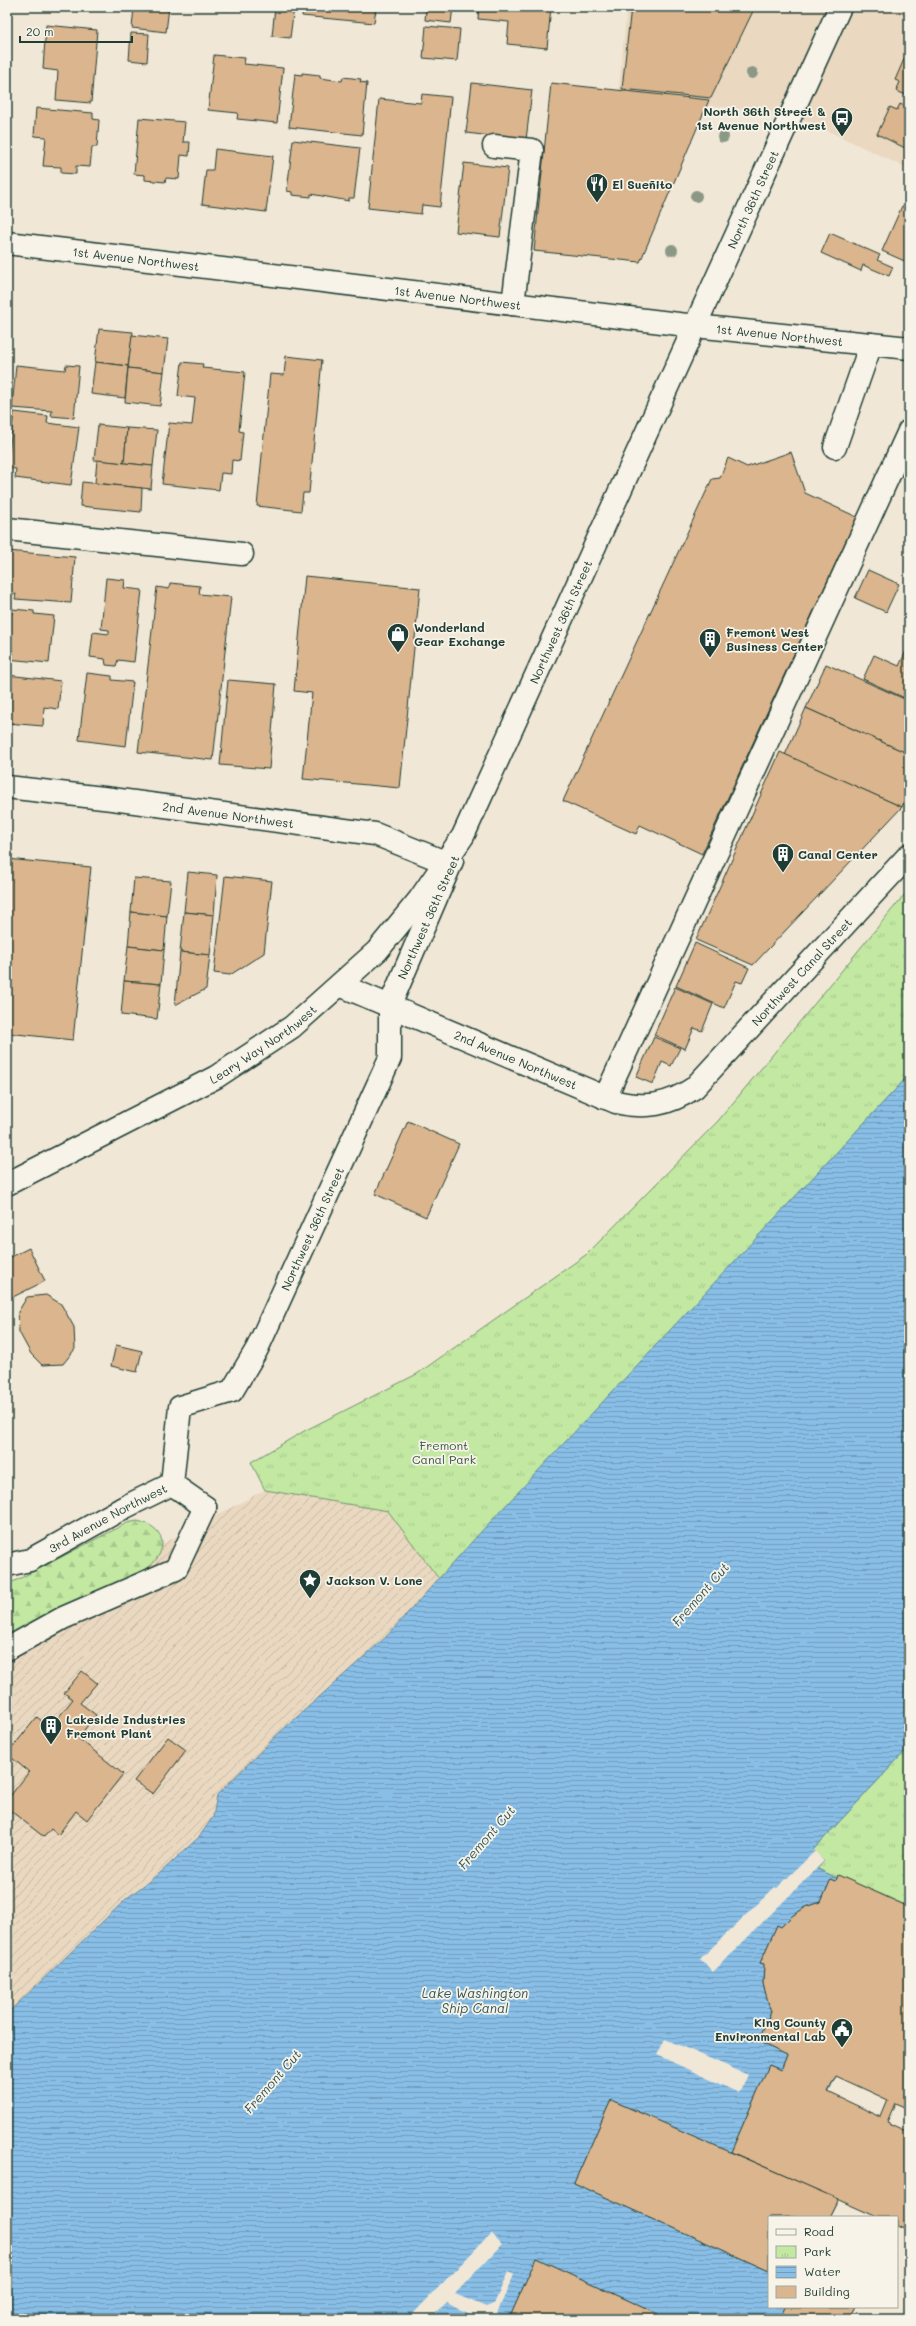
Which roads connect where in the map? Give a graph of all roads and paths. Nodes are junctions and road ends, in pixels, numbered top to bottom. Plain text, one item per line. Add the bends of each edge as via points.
1 (840, 7) edge
2 (494, 146) dead end
3 (7, 243) edge
4 (513, 304) junction
5 (695, 326) junction
6 (871, 344) junction
7 (909, 348) edge
8 (909, 431) edge
9 (835, 447) dead end
10 (7, 529) edge
11 (242, 554) dead end
12 (7, 788) edge
13 (463, 836) junction
14 (909, 855) edge
15 (445, 862) junction
16 (340, 985) junction
17 (390, 1005) junction
18 (694, 1088) joint
19 (605, 1098) junction
20 (7, 1184) edge
21 (172, 1484) junction
22 (7, 1565) edge
23 (7, 1649) edge

1 - 5 street, North 36th Street
2 - 4 street via 532,150
3 - 4 street, 1st Avenue Northwest
4 - 5 street, 1st Avenue Northwest
5 - 6 street, 1st Avenue Northwest
5 - 13 street, Northwest 36th Street
6 - 7 street, 1st Avenue Northwest
6 - 9 street
8 - 19 street
10 - 11 street
12 - 15 street, 2nd Avenue Northwest via 112,799 375,834
13 - 15 street, Leary Way Northwest
13 - 17 street, Northwest 36th Street
14 - 18 street, Northwest Canal Street
15 - 16 street, Leary Way Northwest via 419,900 376,950
16 - 17 street, 2nd Avenue Northwest
16 - 20 street, Leary Way Northwest via 292,1027 216,1077
17 - 19 street, 2nd Avenue Northwest
17 - 21 street, Northwest 36th Street via 390,1058 257,1349 232,1391 180,1407
18 - 19 street, 2nd Avenue Northwest via 665,1104 649,1106 632,1106
21 - 22 street, 3rd Avenue Northwest via 30,1560
21 - 23 street, 3rd Avenue Northwest via 205,1507 176,1569 63,1618

